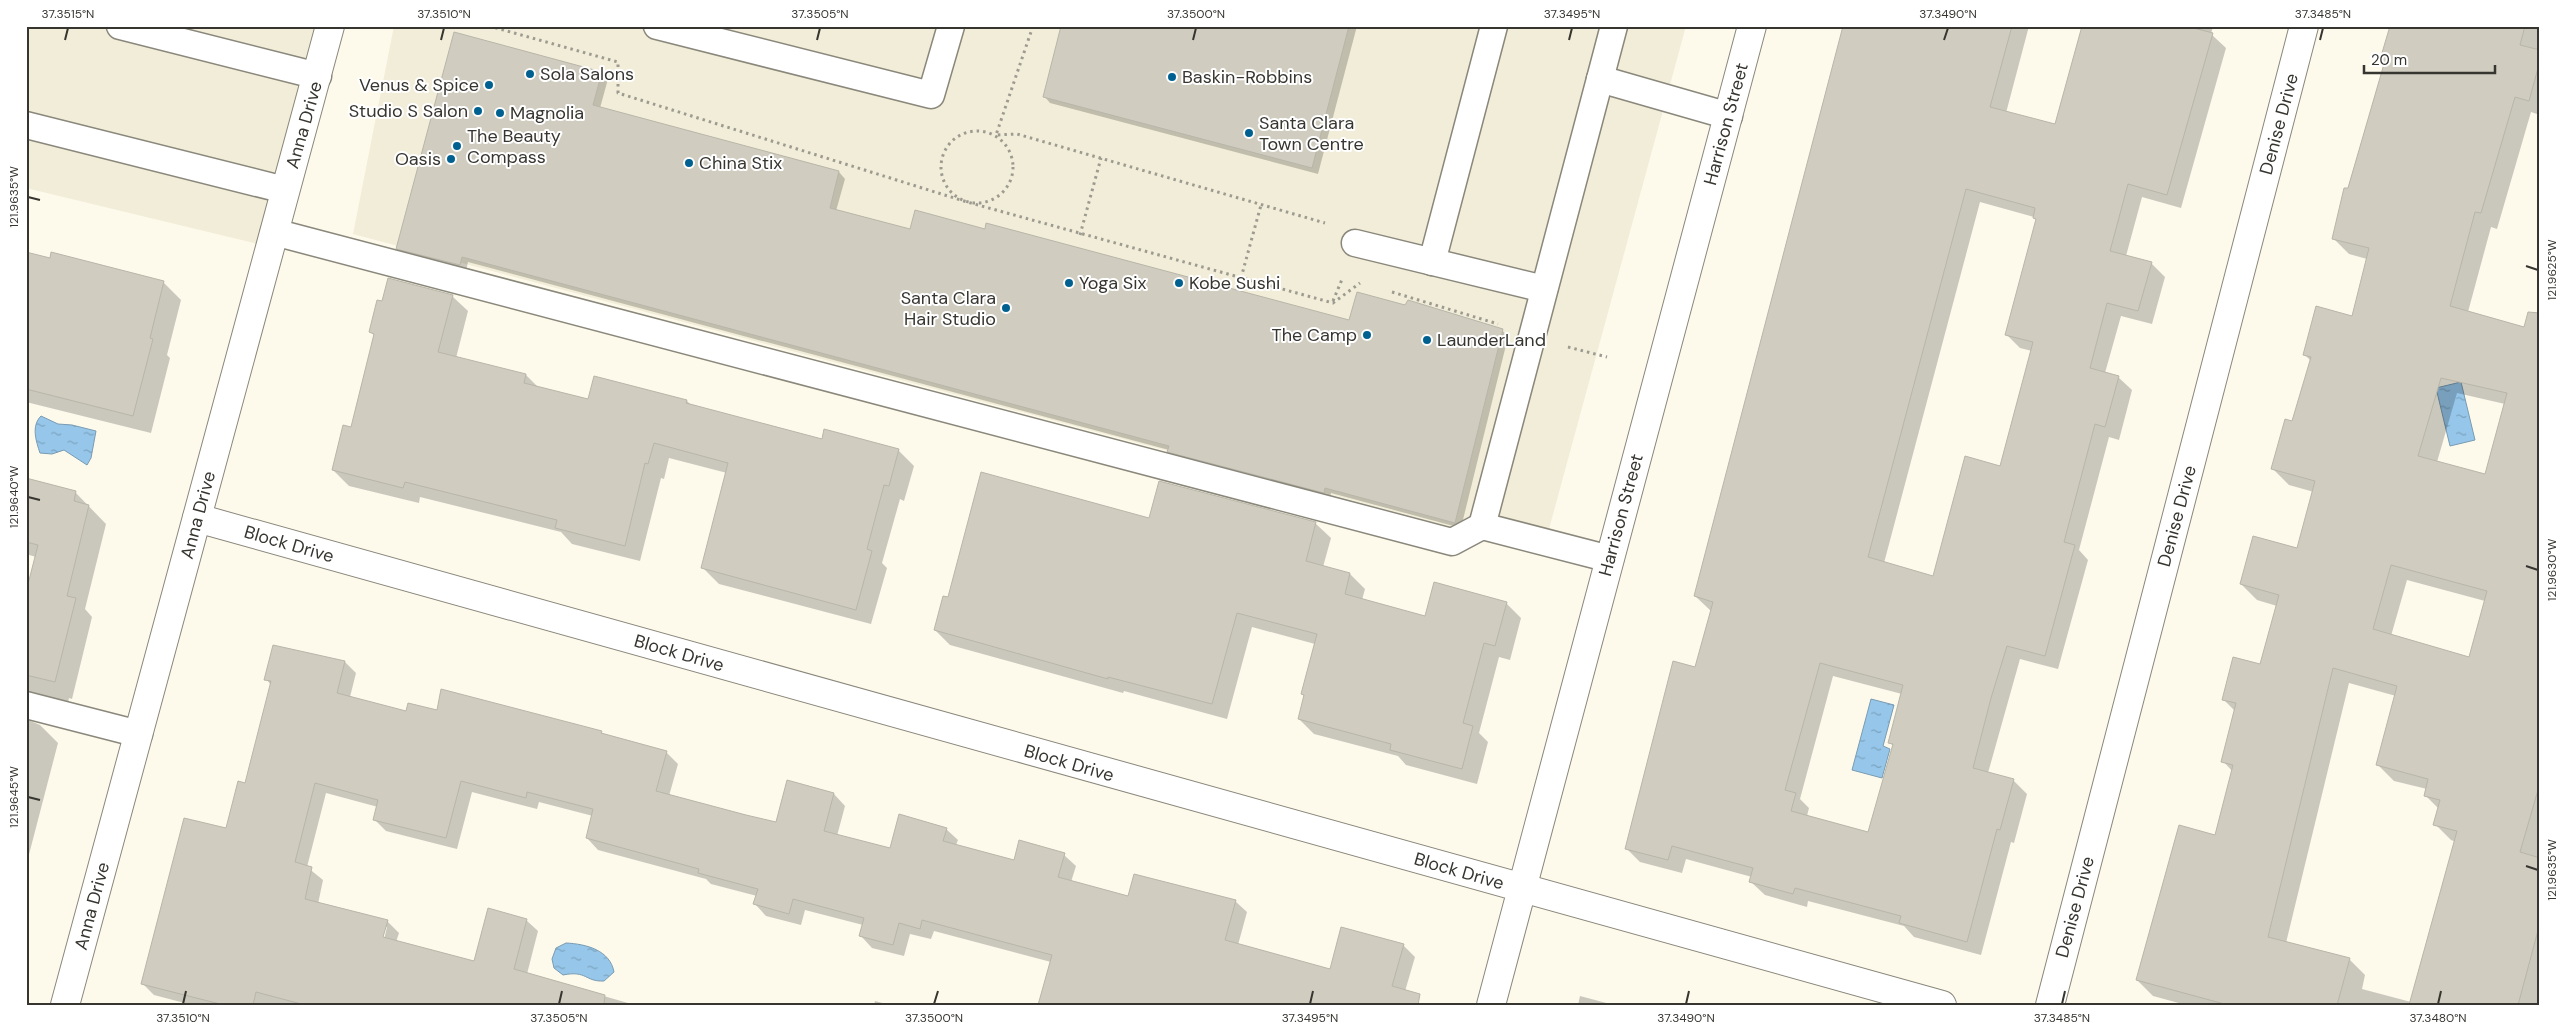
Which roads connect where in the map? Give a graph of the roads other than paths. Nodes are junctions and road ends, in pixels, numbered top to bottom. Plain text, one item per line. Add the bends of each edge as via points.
1 (120, 26) edge
2 (330, 26) edge
3 (657, 26) edge
4 (951, 26) edge
5 (1494, 26) edge
6 (1614, 26) edge
7 (1752, 26) edge
8 (2304, 26) edge
9 (318, 76) junction
10 (1600, 79) junction
11 (1729, 116) junction
12 (26, 125) edge
13 (285, 190) junction
14 (274, 232) junction
15 (1355, 243) road end
16 (1432, 262) junction
17 (1544, 289) junction
18 (197, 518) junction
19 (1482, 526) junction
20 (1610, 559) junction
21 (26, 705) edge
22 (138, 734) junction
23 (1522, 889) junction
24 (65, 1005) edge
25 (1491, 1005) edge
26 (1942, 1005) edge
27 (2050, 1005) edge

1 - 9 lane
2 - 9 street, Anna Drive
3 - 4 lane via 931,95
5 - 16 lane
6 - 10 lane
7 - 11 street, Harrison Street
8 - 27 street, Denise Drive
9 - 13 street, Anna Drive
10 - 11 lane
10 - 17 lane
11 - 20 street, Harrison Street
12 - 13 lane
13 - 14 street, Anna Drive
14 - 18 street, Anna Drive
14 - 19 lane via 1452,542
15 - 16 lane
16 - 17 lane
17 - 19 lane
18 - 22 street, Anna Drive
18 - 23 street, Block Drive
19 - 20 lane
20 - 23 street, Harrison Street
21 - 22 lane
22 - 24 street, Anna Drive
23 - 25 street, Harrison Street
23 - 26 street, Block Drive

